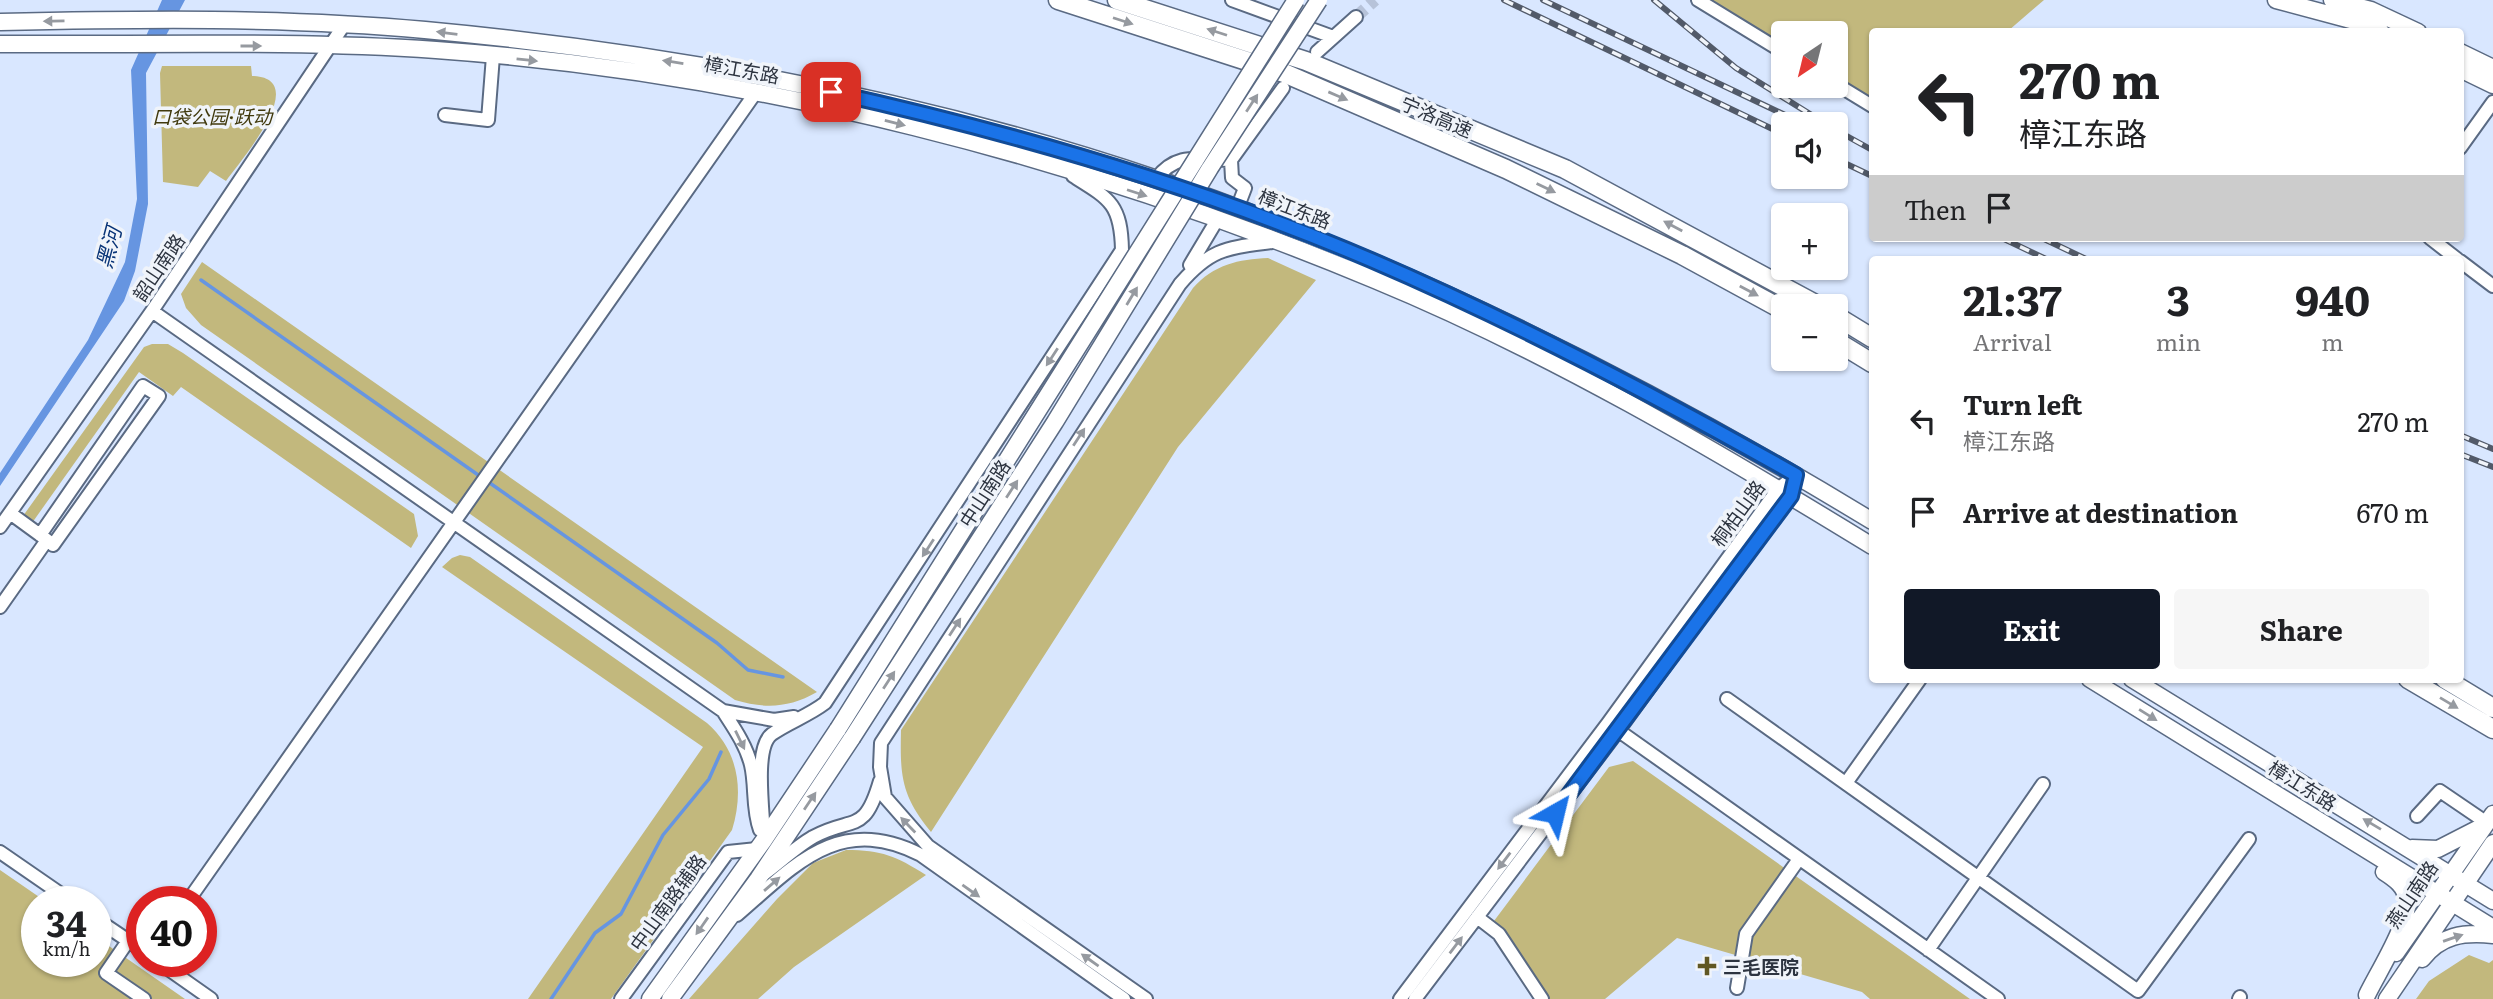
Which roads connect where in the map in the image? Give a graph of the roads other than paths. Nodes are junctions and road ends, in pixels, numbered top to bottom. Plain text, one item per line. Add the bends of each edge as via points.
1 (1058, 0) edge
2 (1117, 0) edge
3 (1232, 0) edge
4 (1296, 0) edge
5 (1319, 0) edge
6 (1698, 0) edge
7 (2276, 0) edge
8 (2332, 0) edge
9 (2370, 8) edge
10 (1356, 17) tunnel mouth
11 (0, 22) edge
12 (344, 25) junction
13 (2379, 28) edge
14 (2410, 28) edge
15 (1333, 37) junction
16 (0, 44) edge
17 (1771, 45) edge
18 (332, 46) junction
19 (1317, 52) dead end
20 (2464, 54) edge
21 (493, 56) junction
22 (2493, 68) edge
23 (2464, 71) edge
24 (2493, 85) edge
25 (1283, 88) dead end
26 (1848, 91) edge
27 (755, 92) junction
28 (2493, 102) edge
29 (1869, 104) edge
30 (445, 115) dead end
31 (2464, 142) edge
32 (1231, 160) junction
33 (1060, 168) junction
34 (1156, 179) junction
35 (1237, 209) junction
36 (1217, 220) junction
37 (1272, 242) junction
38 (2435, 242) edge
39 (2454, 256) edge
40 (2464, 264) edge
41 (1180, 284) junction
42 (2493, 286) edge
43 (1797, 294) edge
44 (1771, 303) edge
45 (152, 311) junction
46 (1848, 323) edge
47 (1869, 336) edge
48 (1848, 348) edge
49 (1869, 361) edge
50 (1796, 475) junction
51 (1784, 492) junction
52 (10, 513) junction
53 (1869, 519) edge
54 (452, 524) junction
55 (0, 527) edge
56 (43, 538) junction
57 (1869, 544) edge
58 (0, 607) edge
59 (1917, 683) edge
60 (2097, 683) edge
61 (2139, 683) edge
62 (2415, 683) edge
63 (2452, 683) edge
64 (1727, 699) dead end
65 (2493, 708) edge
66 (723, 711) junction
67 (806, 716) junction
68 (1613, 727) junction
69 (2492, 728) edge
70 (845, 733) junction
71 (2230, 765) junction
72 (881, 779) junction
73 (1846, 783) junction
74 (2043, 784) dead end
75 (2417, 817) dead end
76 (2490, 819) edge
77 (2249, 839) dead end
78 (2493, 843) edge
79 (761, 844) junction
80 (2410, 848) junction
81 (0, 852) edge
82 (1799, 859) junction
83 (2450, 874) junction
84 (1979, 877) junction
85 (758, 879) junction
86 (2464, 884) junction
87 (49, 886) edge
88 (199, 886) edge
89 (2444, 898) junction
90 (2493, 901) edge
91 (1477, 917) junction
92 (2493, 928) edge
93 (721, 930) junction
94 (2493, 935) edge
95 (126, 944) edge
96 (1928, 950) junction
97 (180, 977) edge
98 (1737, 988) dead end
99 (663, 995) edge
100 (2366, 997) edge
101 (144, 999) edge
102 (211, 999) edge
103 (621, 999) edge
104 (1124, 999) edge
105 (1146, 999) edge
106 (1400, 999) edge
107 (1415, 999) edge
108 (1542, 999) edge
109 (1998, 999) edge
110 (2388, 999) edge

1 -> 44 highway, 宁洛高速 via 1284,73 1506,169 1682,254
43 -> 2 highway, 宁洛高速 via 1566,169 1306,61
3 - 15 street
4 - 70 main road, 中山南路, bridge
70 -> 5 main road, 中山南路, bridge via 1055,422
6 - 17 street
7 - 9 main road
8 - 9 main road
9 - 13 main road
9 - 14 main road
10 - 15 street
12 -> 11 main road, 樟江东路 via 108,19
12 - 18 street, 韶山南路
34 -> 12 main road, 樟江东路 via 932,114 755,75 424,30
15 - 19 street
16 -> 18 main road, 樟江东路
18 - 21 main road, 樟江东路
18 - 45 street, 韶山南路
20 - 22 main road
21 -> 27 main road, 樟江东路
21 - 30 street via 488,120
23 - 24 main road
25 - 32 street
26 - 29 street
27 -> 33 main road, 樟江东路 via 859,113
27 - 54 street
28 - 31 street
32 - 34 street via 1178,160
32 - 35 street via 1232,178 1244,188
33 -> 36 main road, 樟江东路
33 -> 67 street via 1104,195 1121,219 1122,250 825,703
34 - 35 main road, 樟江东路
35 - 50 main road, 樟江东路 via 1369,259 1494,315
36 - 37 main road, 樟江东路
36 - 41 street
37 - 41 street via 1212,254 1199,261
37 - 51 main road, 樟江东路 via 1376,280 1510,344 1624,401
38 - 39 street
40 - 42 street
72 -> 41 street via 881,743 886,733
45 - 52 street, 韶山南路
45 - 54 street via 285,401
46 - 47 highway
48 - 49 highway
50 - 51 street, 桐柏山路
50 - 53 main road, 樟江东路
51 - 57 main road, 樟江东路
51 - 68 street, 桐柏山路
52 - 55 street, 韶山南路
52 - 56 street
54 - 66 street
54 - 88 street
56 - 56 street via 143,386 159,396 53,545
56 - 58 street
59 - 73 street
60 -> 71 main road, 樟江东路
80 -> 61 main road, 樟江东路
62 -> 69 highway
63 - 65 highway
64 - 73 street
66 - 67 street via 774,720
66 -> 79 street via 751,765
67 - 79 street via 769,736 762,748
68 - 82 street
68 - 91 street, 桐柏山路
68 -> 106 street, 桐柏山路
70 - 79 main road, 中山南路
85 -> 70 main road, 中山南路
71 - 89 main road, 樟江东路
71 - 100 main road via 2259,793 2399,881 2407,901 2404,918
72 - 85 street via 873,806 861,820 814,836
105 -> 72 street via 928,846 885,797
73 - 84 street
74 - 84 street
75 - 76 street via 2440,792
76 - 80 main road via 2438,849
76 - 83 main road, 燕山南路
77 - 84 street via 2138,991
78 - 86 main road, 燕山南路
79 -> 99 main road, 中山南路
79 - 103 street, 中山南路辅路 via 728,852
80 - 83 main road, 樟江东路
81 - 87 street
82 - 96 street
82 - 98 street via 1746,934
83 - 86 main road, 樟江东路
83 - 89 main road, 燕山南路
84 - 96 street
85 - 93 main road, 中山南路
86 - 89 main road, 燕山南路
86 - 90 main road, 樟江东路
89 - 92 main road, 樟江东路
89 - 100 main road, 燕山南路
89 - 110 main road, 燕山南路
107 -> 91 street, 桐柏山路
91 - 108 street via 1499,934
93 - 99 main road, 中山南路
93 -> 104 street via 796,863 821,848 857,838 879,841 902,845 920,855
110 -> 94 main road via 2429,950 2450,936
95 - 101 street via 106,973
96 - 109 street
97 - 102 street

